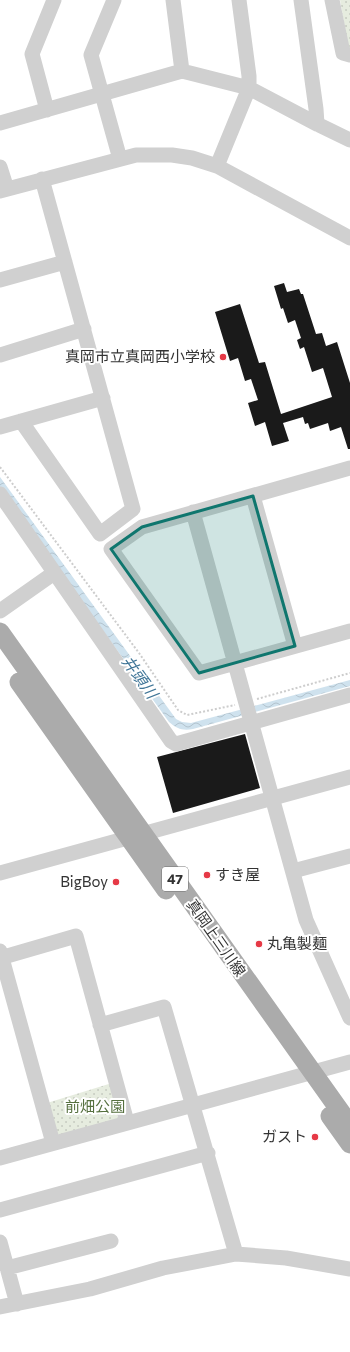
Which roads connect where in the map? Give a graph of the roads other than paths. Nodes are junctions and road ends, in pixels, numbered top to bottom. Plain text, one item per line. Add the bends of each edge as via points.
1 (54, 0) edge
2 (114, 0) edge
3 (173, 0) edge
4 (239, 0) edge
5 (301, 0) edge
6 (332, 0) edge
7 (350, 55) edge
8 (182, 71) junction
9 (249, 88) junction
10 (102, 94) junction
11 (47, 110) junction
12 (0, 123) edge
13 (317, 124) junction
14 (350, 140) edge
15 (120, 159) junction
16 (217, 166) junction
17 (0, 167) edge
18 (42, 180) junction
19 (3, 190) edge
20 (350, 238) edge
21 (65, 262) junction
22 (0, 280) edge
23 (84, 329) junction
24 (0, 354) edge
25 (103, 398) junction
26 (21, 421) junction
27 (0, 427) edge
28 (350, 468) edge
29 (0, 494) edge
30 (253, 496) junction
31 (194, 512) junction
32 (54, 573) junction
33 (0, 611) edge
34 (350, 631) edge
35 (0, 632) edge
36 (295, 646) junction
37 (0, 654) edge
38 (235, 663) junction
39 (350, 695) edge
40 (251, 723) junction
41 (350, 778) edge
42 (272, 799) junction
43 (136, 837) junction
44 (350, 856) edge
45 (293, 871) junction
46 (0, 873) edge
47 (1, 955) edge
48 (350, 1018) edge
49 (100, 1025) junction
50 (350, 1062) edge
51 (305, 1074) junction
52 (194, 1104) junction
53 (127, 1122) junction
54 (350, 1125) edge
55 (53, 1143) junction
56 (350, 1144) edge
57 (208, 1153) junction
58 (0, 1158) edge
59 (0, 1210) edge
60 (111, 1241) dead end
61 (0, 1242) edge
62 (236, 1254) junction
63 (7, 1268) junction
64 (350, 1269) edge
65 (17, 1304) junction
66 (0, 1307) edge

1 - 11 street via 32,54
2 - 10 street via 91,55
3 - 8 street
4 - 9 street
5 - 13 street
6 - 7 street via 343,53
8 - 9 street
8 - 10 street
9 - 13 street
9 - 16 street
10 - 11 street
10 - 15 street
11 - 12 street
13 - 14 street
15 - 16 street via 136,155 172,155
15 - 18 street
16 - 20 street
17 - 19 street
18 - 19 street
18 - 21 street
21 - 22 street
21 - 23 street
23 - 24 street
23 - 25 street
25 - 26 street
25 - 26 street via 133,509 100,534
26 - 27 street
28 - 30 street
29 - 32 street
30 - 31 street
30 - 36 street
31 - 38 street
31 - 38 street via 142,527 111,549 199,673
32 - 33 street
32 - 40 street via 171,741 176,744
34 - 36 street
35 - 43 main road, 真岡上三川線 / 47
36 - 38 street
37 - 43 main road, 真岡上三川線 / 47
38 - 40 street
39 - 40 street
40 - 42 street
41 - 42 street
42 - 43 street
42 - 45 street
43 - 46 street
43 - 51 main road, 真岡上三川線 / 47
44 - 45 street
45 - 48 street via 306,920
47 - 49 street via 76,936
47 - 55 street
49 - 52 street via 164,1007
49 - 53 street
50 - 51 street
51 - 52 street
51 - 54 main road, 真岡上三川線 / 47
51 - 56 main road, 真岡上三川線 / 47
52 - 53 street
52 - 57 street
53 - 55 street
55 - 58 street
57 - 59 street
57 - 62 street
60 - 63 street
61 - 63 street
62 - 64 street via 286,1258
62 - 65 street via 163,1268 90,1289
63 - 65 street
65 - 66 street

